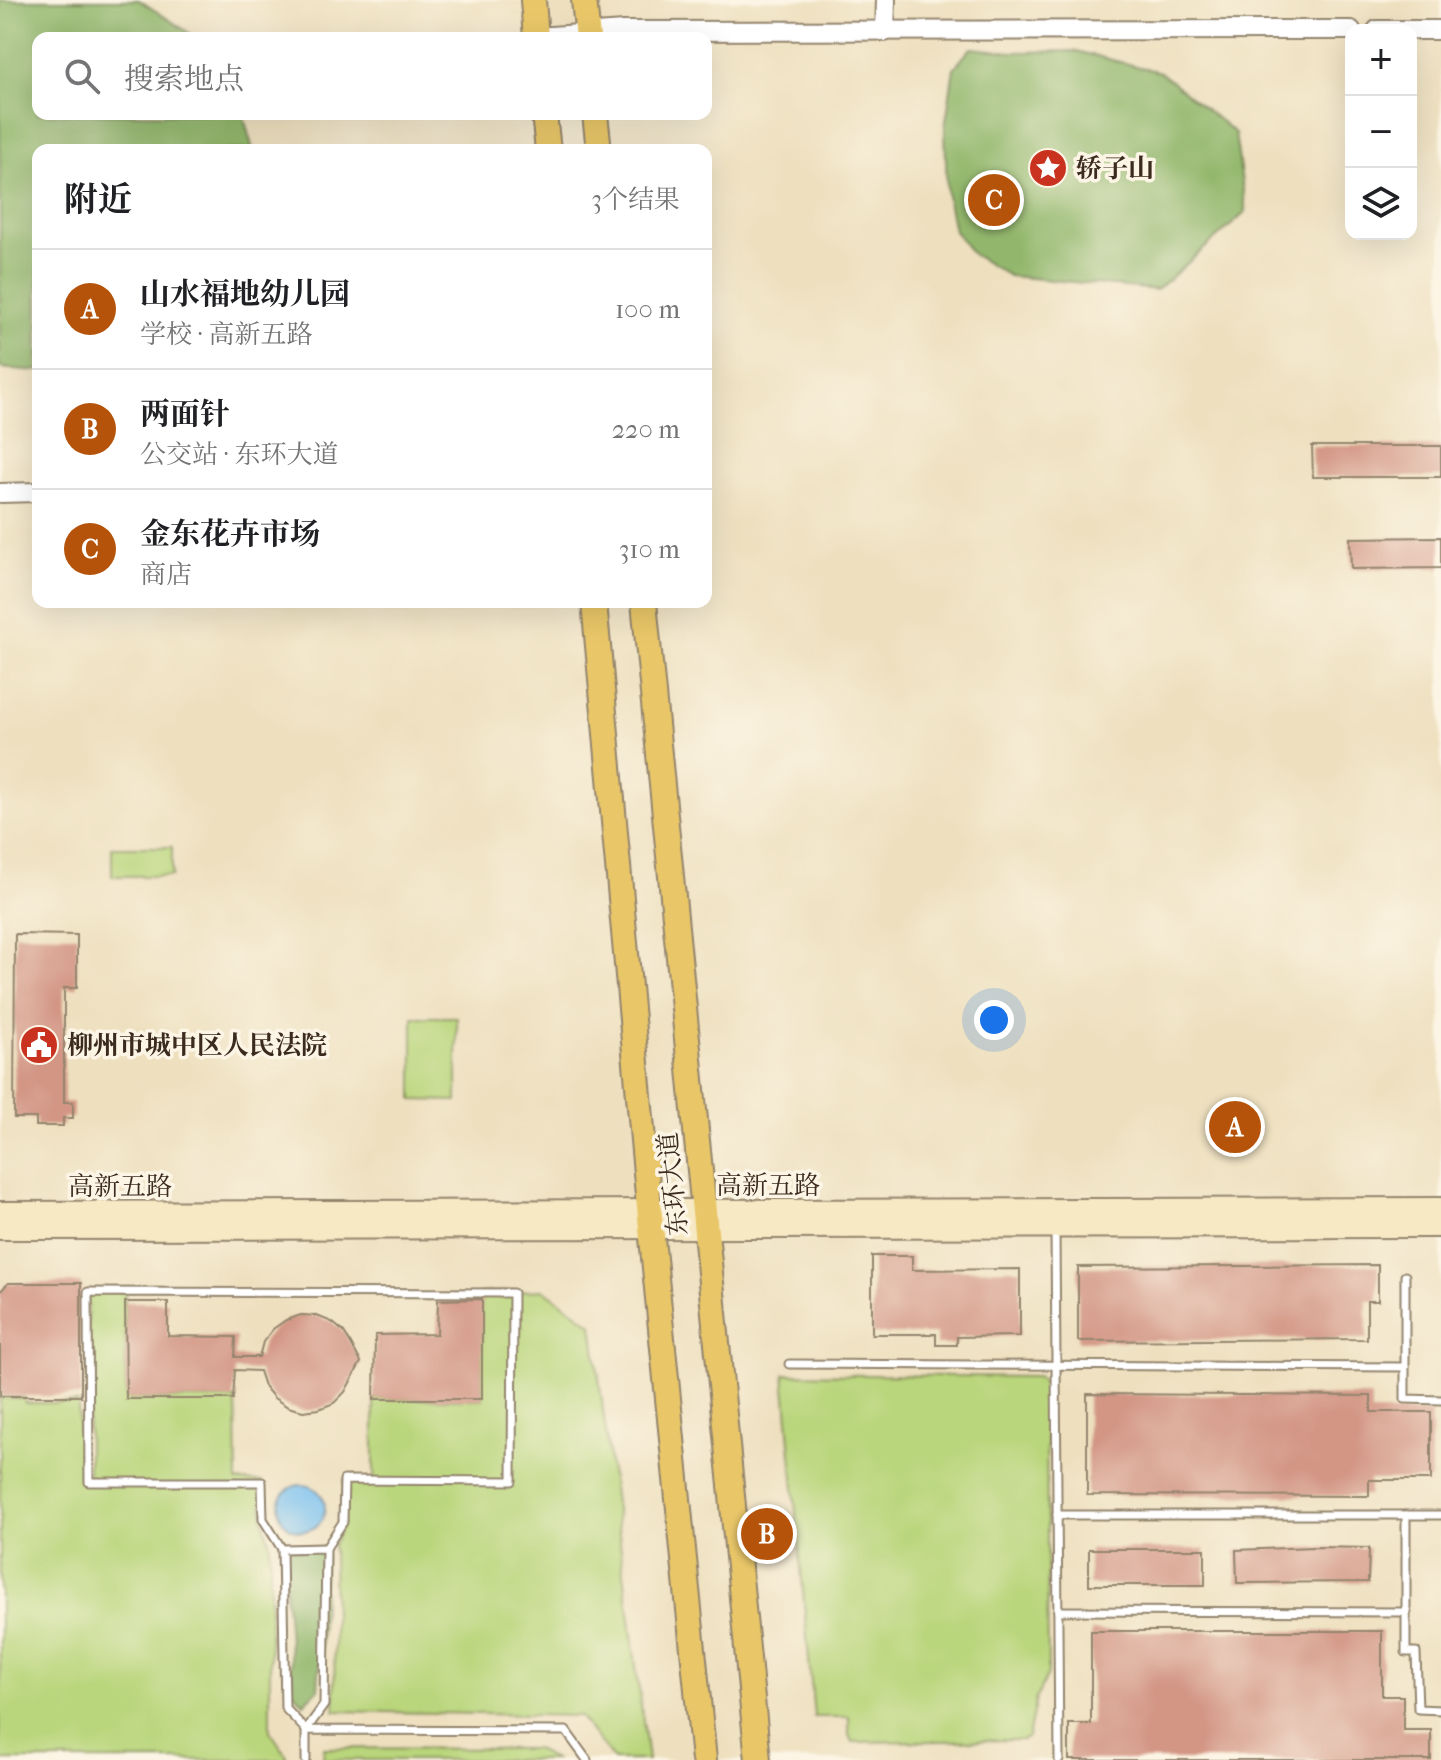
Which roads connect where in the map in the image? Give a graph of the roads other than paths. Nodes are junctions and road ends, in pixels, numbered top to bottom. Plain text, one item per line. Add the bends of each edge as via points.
1 (533, 0) edge
2 (584, 0) edge
3 (886, 0) edge
4 (1345, 30) edge
5 (1417, 30) edge
6 (1441, 30) edge
7 (536, 32) edge
8 (588, 32) edge
9 (885, 32) junction
10 (712, 34) edge
11 (545, 120) edge
12 (596, 120) edge
13 (547, 144) edge
14 (598, 144) edge
15 (32, 492) edge
16 (0, 493) edge
17 (595, 608) edge
18 (645, 608) edge
19 (1441, 1208) edge
20 (0, 1212) edge
21 (650, 1220) junction
22 (705, 1220) junction
23 (1441, 1227) edge
24 (1055, 1228) junction
25 (0, 1229) edge
26 (1405, 1276) dead end
27 (789, 1364) dead end
28 (1056, 1366) junction
29 (1405, 1367) junction
30 (1441, 1400) edge
31 (1057, 1515) junction
32 (1406, 1515) junction
33 (1441, 1515) edge
34 (326, 1548) junction
35 (282, 1549) junction
36 (1058, 1611) junction
37 (1407, 1612) junction
38 (1441, 1710) edge
39 (306, 1730) junction
40 (306, 1760) edge
41 (587, 1760) edge
42 (704, 1760) edge
43 (758, 1760) edge
44 (1059, 1760) edge

1 - 7 highway
2 - 8 highway
3 - 9 street
4 - 9 street
5 - 6 street
9 - 10 street
11 - 13 highway
12 - 14 highway
15 - 16 street
17 - 21 highway, 东环大道
18 - 22 highway, 东环大道
19 - 22 main road, 高新五路
20 - 21 main road, 高新五路
21 - 22 main road, 高新五路
21 - 25 main road, 高新五路
21 - 42 highway, 东环大道
22 - 24 main road, 高新五路
22 - 43 highway, 东环大道
23 - 24 main road, 高新五路
24 - 28 lane
26 - 29 lane
27 - 28 lane
28 - 29 lane
28 - 31 lane
29 - 30 lane via 1405,1399
31 - 32 lane
31 - 36 lane
32 - 33 lane
32 - 37 lane
34 - 35 lane
34 - 35 lane via 343,1522 344,1480 512,1481 513,1293 88,1292 89,1482 262,1482 263,1519
34 - 39 lane via 324,1705
35 - 39 lane via 285,1708
36 - 37 lane
36 - 44 lane
37 - 38 lane via 1406,1652 1416,1652 1418,1709
39 - 40 lane
39 - 41 lane via 566,1731

